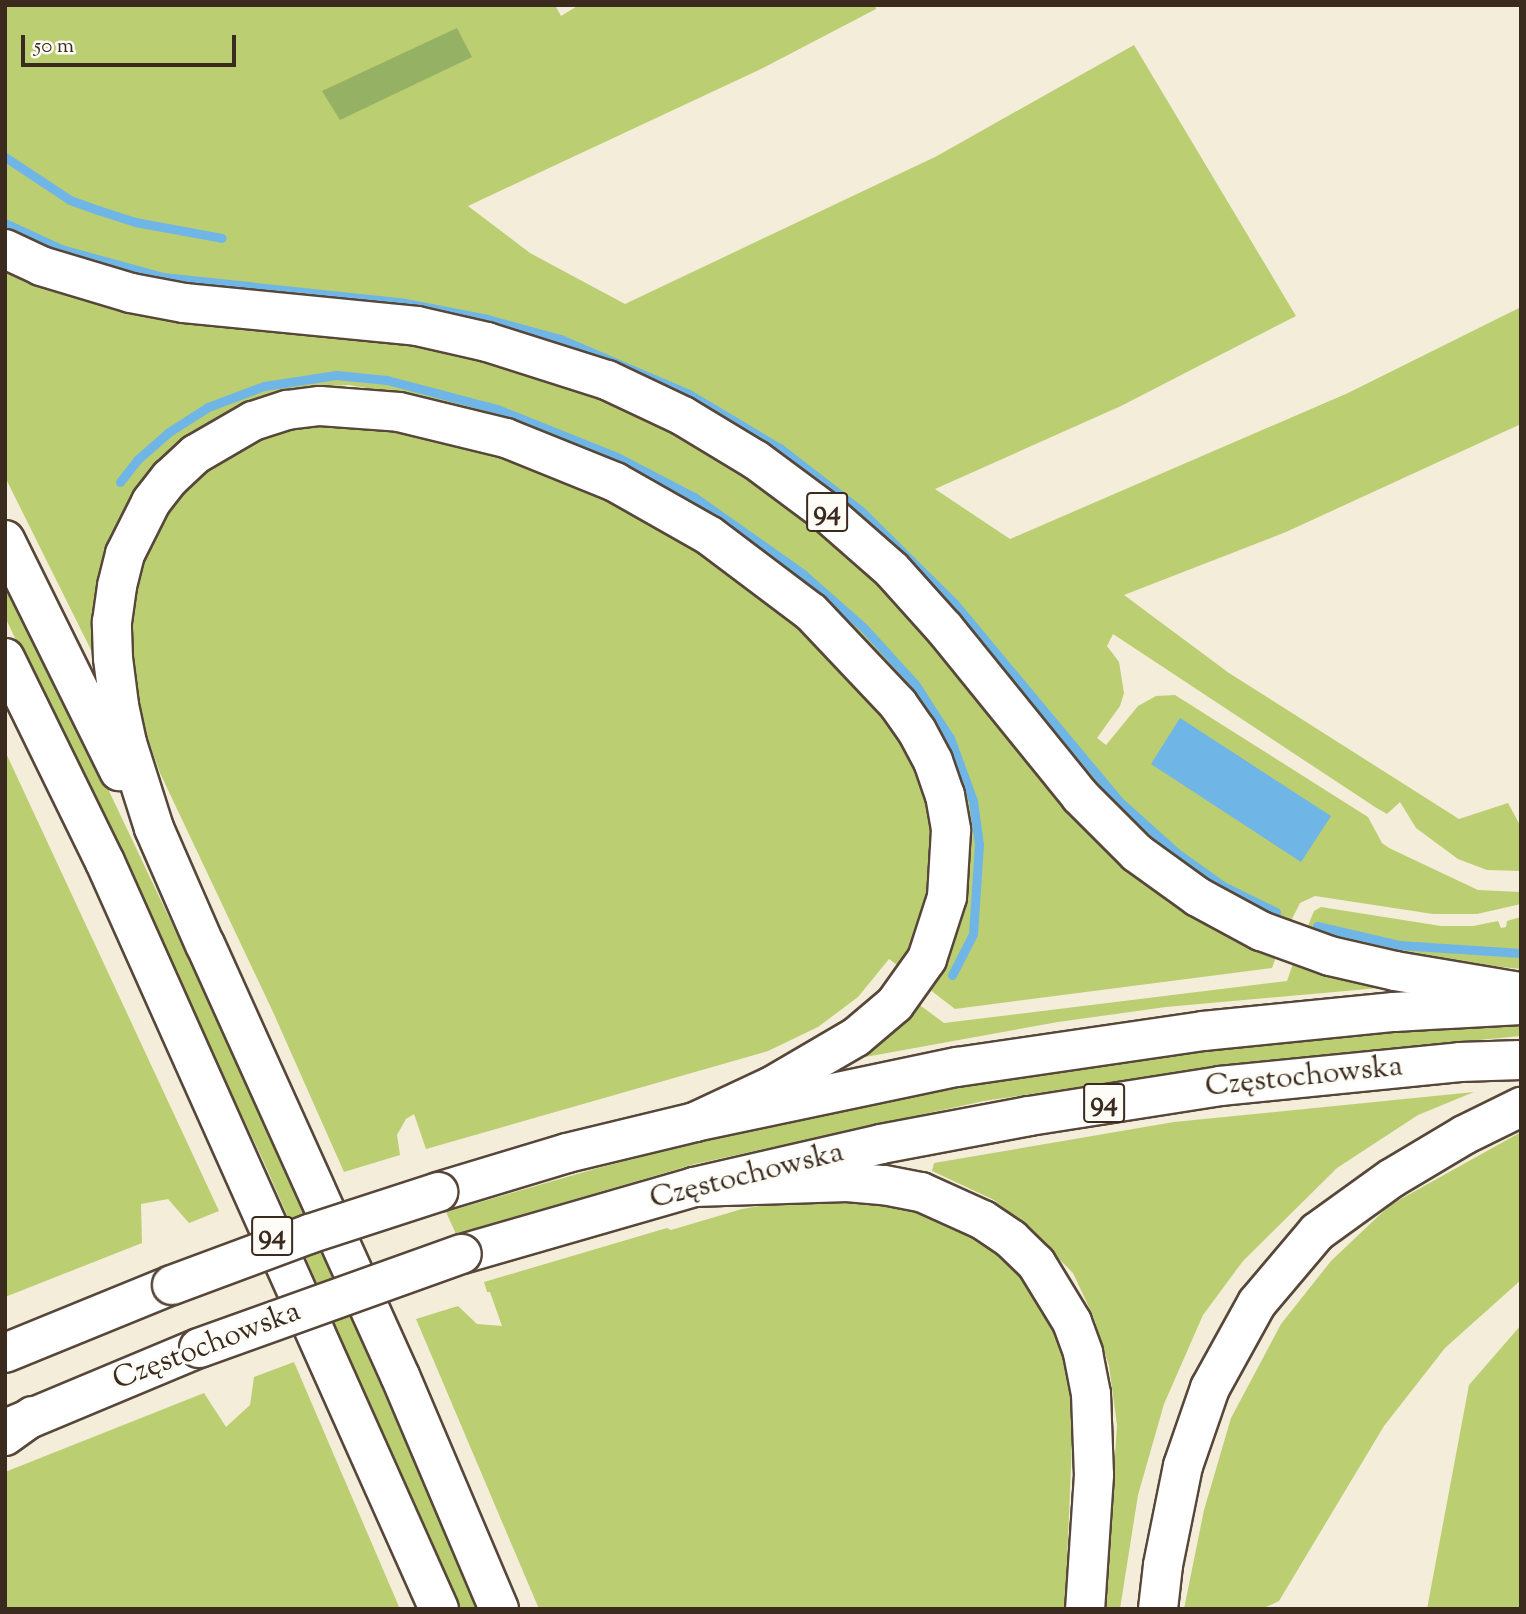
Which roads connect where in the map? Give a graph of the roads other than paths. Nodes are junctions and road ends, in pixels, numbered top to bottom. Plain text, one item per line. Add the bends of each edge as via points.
1 (5, 249) edge
2 (5, 540) edge
3 (5, 658) edge
4 (5, 705) edge
5 (105, 862) junction
6 (205, 945) junction
7 (1521, 992) edge
8 (1521, 1005) edge
9 (1521, 1060) edge
10 (1521, 1107) edge
11 (695, 1122) junction
12 (694, 1187) junction
13 (5, 1353) edge
14 (15, 1427) edge
15 (439, 1609) edge
16 (499, 1609) edge
17 (1085, 1609) edge
18 (1158, 1609) edge

1 - 7 main road, 94 via 41,266 131,293 195,304 417,326 487,342 607,380 682,416 756,460 827,512 892,570 1080,796 1137,853 1198,897 1261,931 1330,956
2 - 6 main road
3 - 5 main road, 94
4 - 5 main road
5 - 15 main road, 94
6 - 11 main road via 147,807 118,705 113,622 117,586 125,554 151,502 196,454 253,421 287,410 360,406 506,438 666,508 801,603 898,704 933,761 945,795 951,830 947,897 927,959 908,988 856,1037 772,1086
6 - 16 main road via 400,1376
8 - 11 main road, Częstochowska via 1381,1013 1075,1048 957,1067
9 - 12 main road, Częstochowska / 94 via 1343,1073 1126,1099 881,1144
10 - 18 main road via 1392,1178 1317,1232 1257,1303 1210,1388 1183,1466
11 - 13 main road, Częstochowska, bridge via 567,1153 309,1234
12 - 14 main road, Częstochowska / 94, bridge via 461,1254 200,1348
12 - 17 main road via 847,1182 921,1192 983,1220 1036,1263 1072,1322 1091,1394 1094,1475

